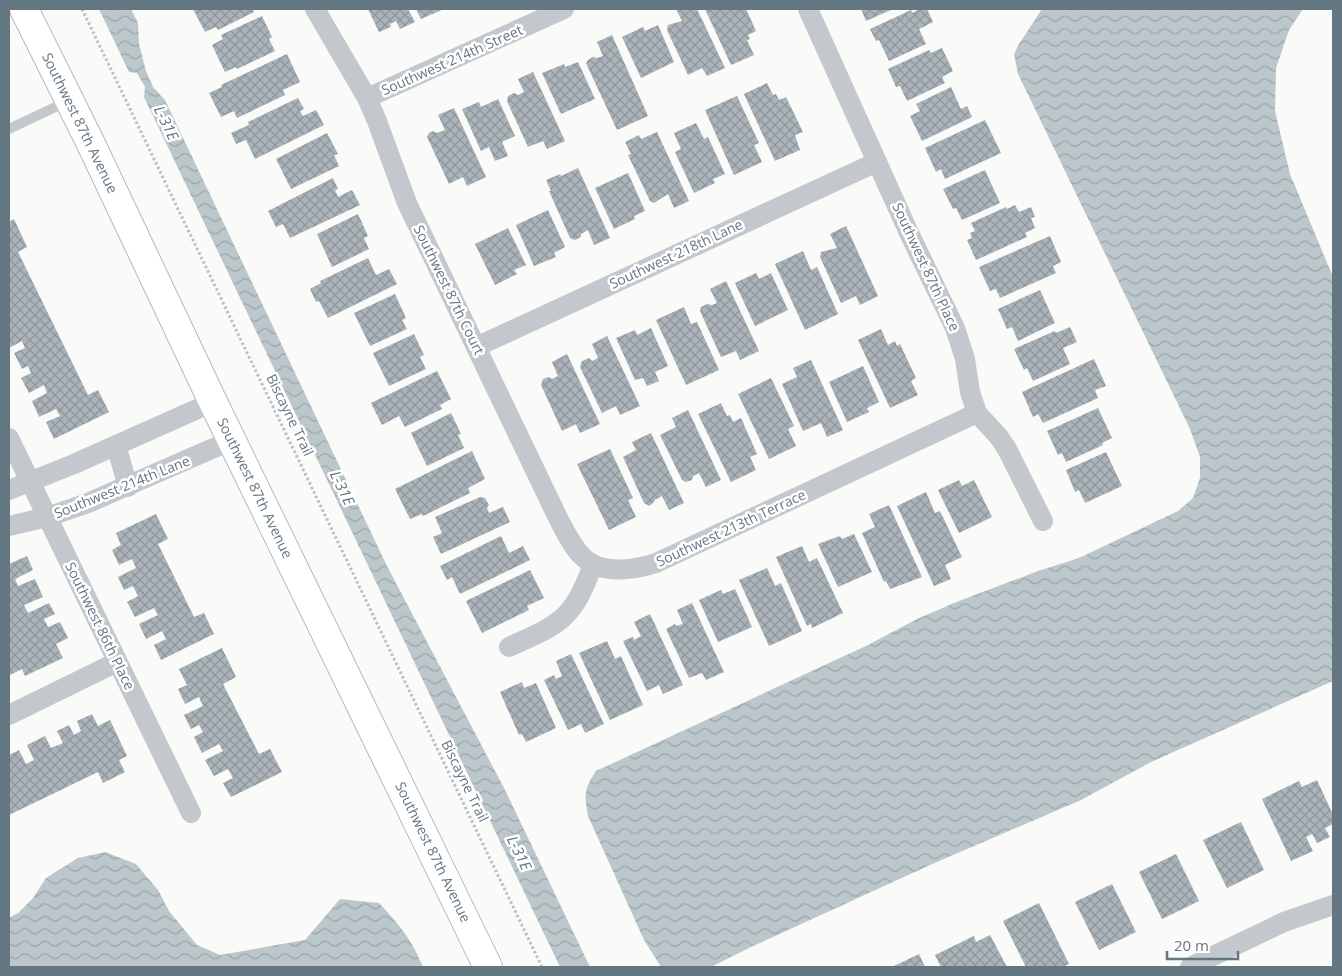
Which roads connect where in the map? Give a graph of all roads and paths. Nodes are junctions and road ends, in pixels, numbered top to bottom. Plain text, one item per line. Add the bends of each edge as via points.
1 (24, 9) edge
2 (82, 9) edge
3 (315, 9) edge
4 (564, 9) edge
5 (808, 9) edge
6 (367, 98) junction
7 (69, 100) junction
8 (9, 130) edge
9 (877, 162) junction
10 (476, 347) junction
11 (213, 402) junction
12 (977, 414) junction
13 (9, 438) edge
14 (232, 440) junction
15 (116, 445) junction
16 (30, 482) junction
17 (128, 487) junction
18 (9, 490) edge
19 (47, 517) junction
20 (1043, 521) dead end
21 (9, 526) edge
22 (593, 564) junction
23 (509, 648) dead end
24 (117, 662) junction
25 (9, 715) edge
26 (191, 813) dead end
27 (1333, 904) edge
28 (488, 967) edge
29 (542, 967) edge
30 (1190, 967) edge

1 - 7 street, Southwest 87th Avenue
2 - 29 path, Biscayne Trail
3 - 6 street, Southwest 87th Court
4 - 6 street, Southwest 214th Street
5 - 9 street, Southwest 87th Place
6 - 10 street, Southwest 87th Court via 407,203
7 - 8 lane
7 - 11 street, Southwest 87th Avenue
9 - 10 street, Southwest 218th Lane
9 - 12 street, Southwest 87th Place via 960,342
10 - 22 street, Southwest 87th Court via 567,534
11 - 14 street, Southwest 87th Avenue
11 - 15 street
12 - 20 street, Southwest 87th Place via 1007,449
12 - 22 street, Southwest 213th Terrace via 656,563 630,569
13 - 16 street, Southwest 86th Place
14 - 17 street, Southwest 214th Lane
14 - 28 street, Southwest 87th Avenue
15 - 16 street
15 - 17 street
16 - 18 street
16 - 19 street, Southwest 86th Place
17 - 19 street, Southwest 214th Lane
19 - 21 street, Southwest 214th Lane
19 - 24 street, Southwest 86th Place
22 - 23 street via 580,598 565,617
24 - 25 street
24 - 26 street, Southwest 86th Place
27 - 30 street

